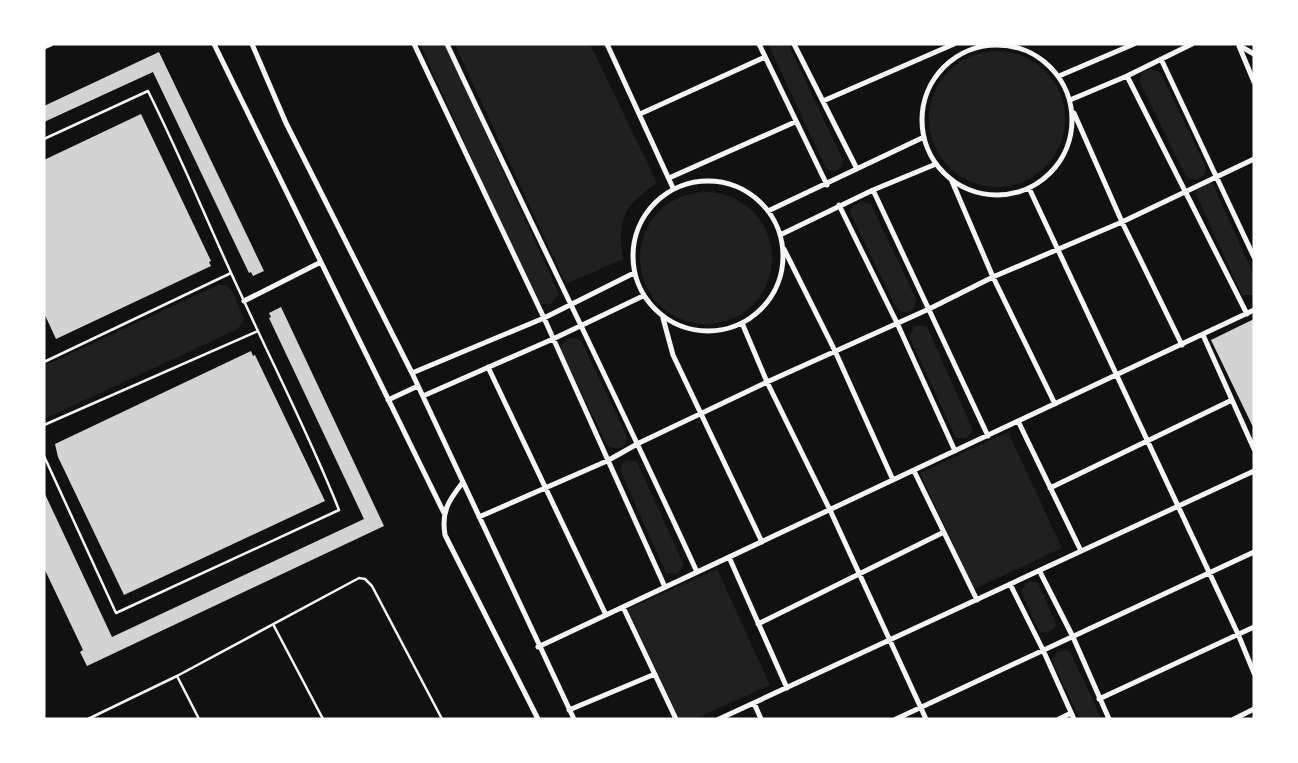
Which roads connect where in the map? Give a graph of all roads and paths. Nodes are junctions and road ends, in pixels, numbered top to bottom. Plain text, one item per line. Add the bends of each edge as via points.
1 (51, 44) edge
2 (214, 44) edge
3 (251, 44) edge
4 (414, 44) edge
5 (448, 44) edge
6 (615, 44) edge
7 (759, 44) edge
8 (794, 44) edge
9 (954, 44) edge
10 (964, 44) edge
11 (1112, 44) edge
12 (1134, 44) edge
13 (1192, 44) edge
14 (1238, 45) edge
15 (607, 46) edge
16 (44, 47) edge
17 (966, 51) junction
18 (1115, 52) junction
19 (1254, 54) edge
20 (765, 57) junction
21 (1161, 59) junction
22 (1059, 76) junction
23 (1127, 76) junction
24 (1254, 82) edge
25 (1070, 100) junction
26 (823, 102) junction
27 (1072, 109) junction
28 (640, 114) junction
29 (795, 122) junction
30 (924, 137) junction
31 (44, 139) edge
32 (1254, 159) edge
33 (936, 164) junction
34 (857, 169) junction
35 (1216, 176) junction
36 (669, 178) junction
37 (951, 179) junction
38 (827, 185) junction
39 (673, 188) junction
40 (1029, 188) junction
41 (873, 190) junction
42 (1185, 190) junction
43 (839, 205) junction
44 (768, 211) junction
45 (1122, 222) junction
46 (780, 235) junction
47 (783, 245) junction
48 (1057, 248) junction
49 (1254, 257) edge
50 (321, 262) junction
51 (231, 273) junction
52 (634, 273) junction
53 (993, 277) junction
54 (643, 296) junction
55 (244, 301) junction
56 (571, 306) junction
57 (929, 309) junction
58 (1254, 310) edge
59 (1247, 314) junction
60 (663, 317) junction
61 (544, 318) junction
62 (742, 323) junction
63 (897, 323) junction
64 (580, 327) junction
65 (258, 331) junction
66 (1203, 335) junction
67 (553, 339) junction
68 (1182, 345) junction
69 (835, 351) junction
70 (44, 362) edge
71 (488, 367) junction
72 (412, 373) junction
73 (1117, 375) junction
74 (767, 382) junction
75 (418, 386) junction
76 (423, 396) junction
77 (388, 400) junction
78 (1232, 400) junction
79 (1055, 404) junction
80 (701, 413) junction
81 (1018, 421) junction
82 (44, 425) edge
83 (988, 436) junction
84 (1147, 440) junction
85 (639, 443) junction
86 (1254, 449) edge
87 (955, 451) junction
88 (44, 456) edge
89 (607, 461) junction
90 (914, 471) junction
91 (1254, 471) edge
92 (893, 480) junction
93 (463, 482) junction
94 (1050, 488) junction
95 (545, 489) junction
96 (1178, 506) junction
97 (830, 510) junction
98 (444, 513) junction
99 (479, 517) junction
100 (942, 533) junction
101 (762, 541) junction
102 (1081, 551) junction
103 (1254, 552) edge
104 (729, 557) junction
105 (697, 572) junction
106 (1040, 572) junction
107 (1210, 573) junction
108 (859, 575) junction
109 (1010, 584) junction
110 (665, 587) junction
111 (976, 600) junction
112 (622, 607) junction
113 (606, 615) junction
114 (758, 624) junction
115 (274, 625) junction
116 (1254, 627) edge
117 (1238, 635) junction
118 (1073, 637) junction
119 (891, 640) junction
120 (538, 647) junction
121 (1043, 650) junction
122 (1254, 673) edge
123 (654, 674) junction
124 (177, 677) junction
125 (787, 688) junction
126 (1099, 699) junction
127 (754, 703) junction
128 (921, 708) junction
129 (1254, 709) edge
130 (569, 710) junction
131 (1073, 716) edge
132 (723, 718) edge
133 (88, 719) edge
134 (199, 719) edge
135 (323, 719) edge
136 (442, 719) edge
137 (538, 719) edge
138 (574, 719) edge
139 (676, 719) edge
140 (761, 719) edge
141 (896, 719) edge
142 (926, 719) edge
143 (1059, 719) edge
144 (1109, 719) edge
145 (1234, 719) edge

1 - 16 street
2 - 50 street
3 - 72 street via 286,124
4 - 61 street
5 - 56 street
6 - 15 street
7 - 20 street
8 - 26 street
9 - 26 street
10 - 17 street
11 - 18 street
12 - 18 street
13 - 21 street
14 - 19 street
14 - 24 street
15 - 28 street
17 - 22 street via 983,46 1017,47 1033,53
17 - 30 street via 945,66 930,87 923,111
18 - 22 street
20 - 28 street
20 - 29 street
21 - 23 street
21 - 35 street
22 - 25 street
23 - 25 street
23 - 42 street
25 - 27 street
26 - 34 street
27 - 40 street via 1072,134 1064,156 1049,175
27 - 45 street
28 - 36 street
29 - 36 street
29 - 38 street
30 - 33 street
30 - 34 street
31 - 51 lane via 148,92
32 - 35 street
33 - 37 street
33 - 41 street
34 - 38 street
35 - 42 street
35 - 49 street
36 - 39 street
37 - 40 street via 988,194
37 - 53 street
38 - 44 street
39 - 44 street via 696,182 729,184 757,199
39 - 52 street via 647,212 637,231
40 - 48 street
41 - 43 street
41 - 57 street
42 - 45 street
42 - 59 street
43 - 46 street
43 - 63 street
44 - 46 street
45 - 48 street
45 - 68 street
46 - 47 street
47 - 62 street via 783,269 775,291 762,310
47 - 69 street
48 - 53 street
48 - 73 street
50 - 55 street
50 - 77 street
51 - 55 lane
51 - 70 lane
52 - 54 street
52 - 56 street
53 - 57 street
53 - 79 street
54 - 60 street
54 - 64 street
55 - 65 lane
56 - 61 street
56 - 64 street
57 - 63 street
57 - 83 street
58 - 59 street
59 - 66 street
60 - 62 street via 688,329 716,331
60 - 80 street via 673,355
61 - 67 street
61 - 72 street
62 - 74 street
63 - 69 street
63 - 87 street
64 - 67 street
64 - 85 street
65 - 82 lane
65 - 88 lane via 340,510 116,613
66 - 68 street
66 - 78 street
67 - 71 street
67 - 89 street
68 - 73 street
69 - 74 street
69 - 92 street
71 - 76 street
71 - 95 street
72 - 75 street
73 - 79 street
73 - 84 street
74 - 80 street
74 - 97 street
75 - 76 street
75 - 77 street
76 - 93 street
77 - 98 street
78 - 84 street
78 - 86 street
79 - 81 street
80 - 85 street
80 - 101 street
81 - 83 street
81 - 94 street
83 - 87 street
84 - 94 street
84 - 96 street
85 - 89 street
85 - 105 street
87 - 90 street
89 - 95 street
89 - 110 street
90 - 92 street
90 - 100 street
91 - 96 street
92 - 97 street
93 - 98 street
93 - 99 street
94 - 102 street
95 - 99 street
95 - 113 street
96 - 102 street
96 - 107 street
97 - 101 street
97 - 108 street
98 - 137 street via 445,535 453,554
99 - 120 street
100 - 108 street
100 - 111 street
101 - 104 street
102 - 106 street
103 - 107 street
104 - 105 street
104 - 114 street
105 - 110 street
106 - 109 street
106 - 118 street
107 - 117 street
107 - 118 street
108 - 114 street
108 - 119 street
109 - 111 street
109 - 121 street
110 - 112 street
111 - 119 street
112 - 113 street
112 - 123 street
113 - 120 street
114 - 125 street
115 - 124 lane
115 - 135 lane
115 - 136 lane via 349,582 365,579
116 - 117 street
117 - 122 street
117 - 126 street
118 - 121 street
118 - 126 street
119 - 125 street
119 - 128 street
120 - 130 street
121 - 128 street
121 - 131 street
123 - 130 street
123 - 139 street
124 - 133 lane
124 - 134 lane
125 - 127 street
126 - 144 street
127 - 132 street
127 - 140 street
128 - 141 street
128 - 142 street
129 - 145 street
130 - 138 street
131 - 143 street

